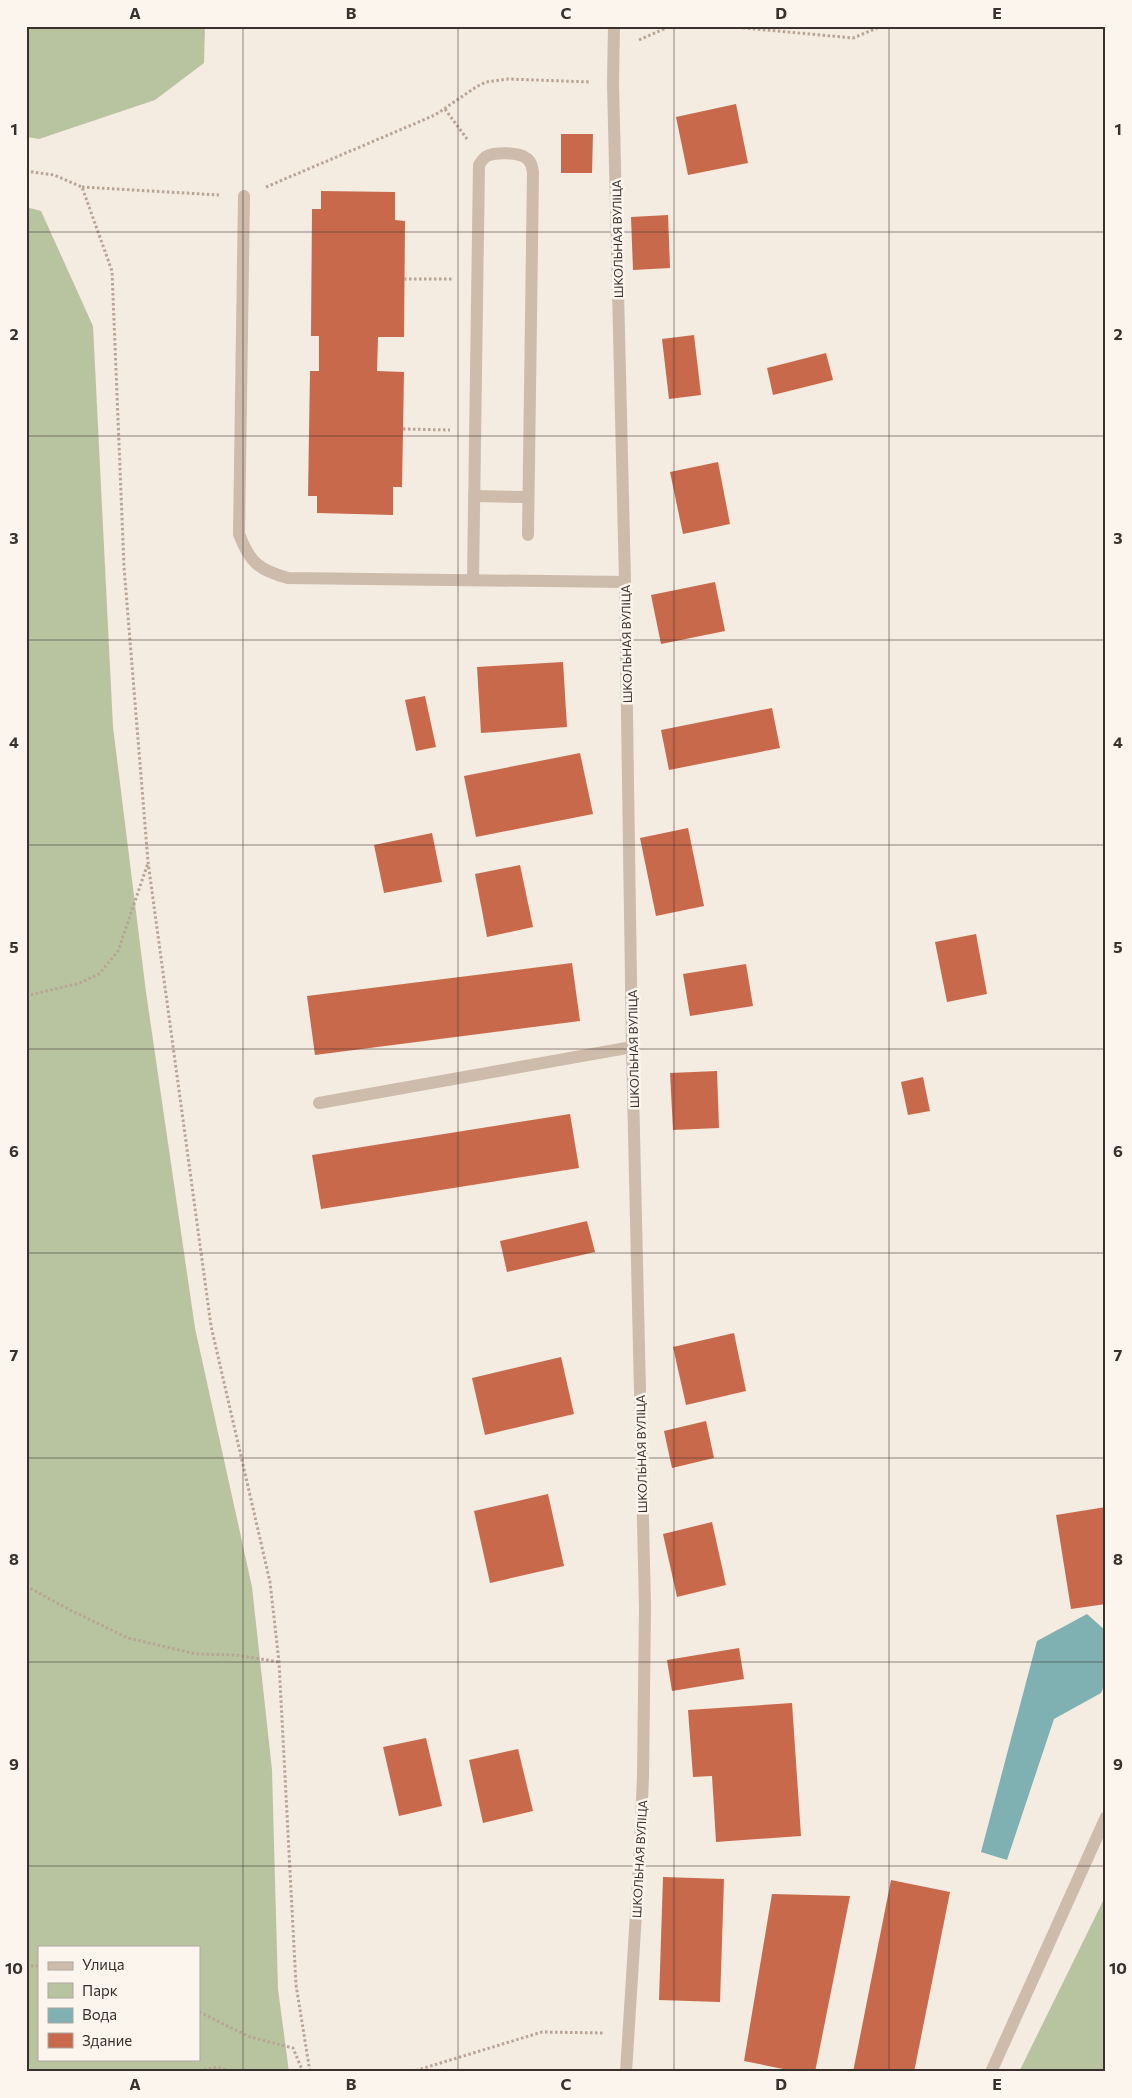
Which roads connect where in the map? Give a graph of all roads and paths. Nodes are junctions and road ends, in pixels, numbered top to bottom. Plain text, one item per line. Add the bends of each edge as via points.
1 (614, 26) edge
2 (671, 26) edge
3 (723, 26) edge
4 (882, 26) edge
5 (613, 52) junction
6 (613, 83) junction
7 (445, 110) junction
8 (483, 159) junction
9 (26, 171) edge
10 (82, 186) junction
11 (244, 196) junction
12 (404, 279) dead end
13 (477, 280) junction
14 (403, 430) dead end
15 (475, 430) junction
16 (474, 496) junction
17 (528, 497) junction
18 (528, 535) dead end
19 (473, 580) junction
20 (625, 582) junction
21 (148, 862) junction
22 (26, 996) edge
23 (632, 1047) junction
24 (319, 1103) dead end
25 (26, 1586) edge
26 (278, 1662) junction
27 (1106, 1817) edge
28 (200, 2012) edge
29 (629, 2033) junction
30 (194, 2072) edge
31 (233, 2072) edge
32 (303, 2072) edge
33 (310, 2072) edge
34 (411, 2072) edge
35 (626, 2072) edge
36 (991, 2072) edge

1 - 5 street, ШКОЛЬНАЯ ВУЛІЦА
2 - 5 path
3 - 4 path via 853,38
5 - 6 street, ШКОЛЬНАЯ ВУЛІЦА
6 - 7 path via 496,80 476,87
6 - 20 street, ШКОЛЬНАЯ ВУЛІЦА
7 - 8 path
7 - 11 path
8 - 13 street via 479,165
8 - 17 street via 495,155 519,155 529,160 533,172
9 - 10 path via 54,175
10 - 11 path
10 - 21 path via 112,271 124,567
11 - 19 street via 239,534 246,552 255,564 288,578
12 - 13 path
13 - 15 street
14 - 15 path
15 - 16 street
16 - 17 street
16 - 19 street
17 - 18 street
19 - 20 street
20 - 23 street, ШКОЛЬНАЯ ВУЛІЦА
21 - 22 path via 118,951 99,974 80,983
21 - 26 path via 211,1326 270,1582
23 - 24 street
23 - 29 street, ШКОЛЬНАЯ ВУЛІЦА via 645,1616 641,1817
25 - 26 path via 128,1638 196,1654 236,1655
26 - 33 path via 296,1985
27 - 36 street
28 - 32 path via 250,2037 292,2048
29 - 34 path via 542,2032
29 - 35 street, ШКОЛЬНАЯ ВУЛІЦА
30 - 31 path via 218,2067

